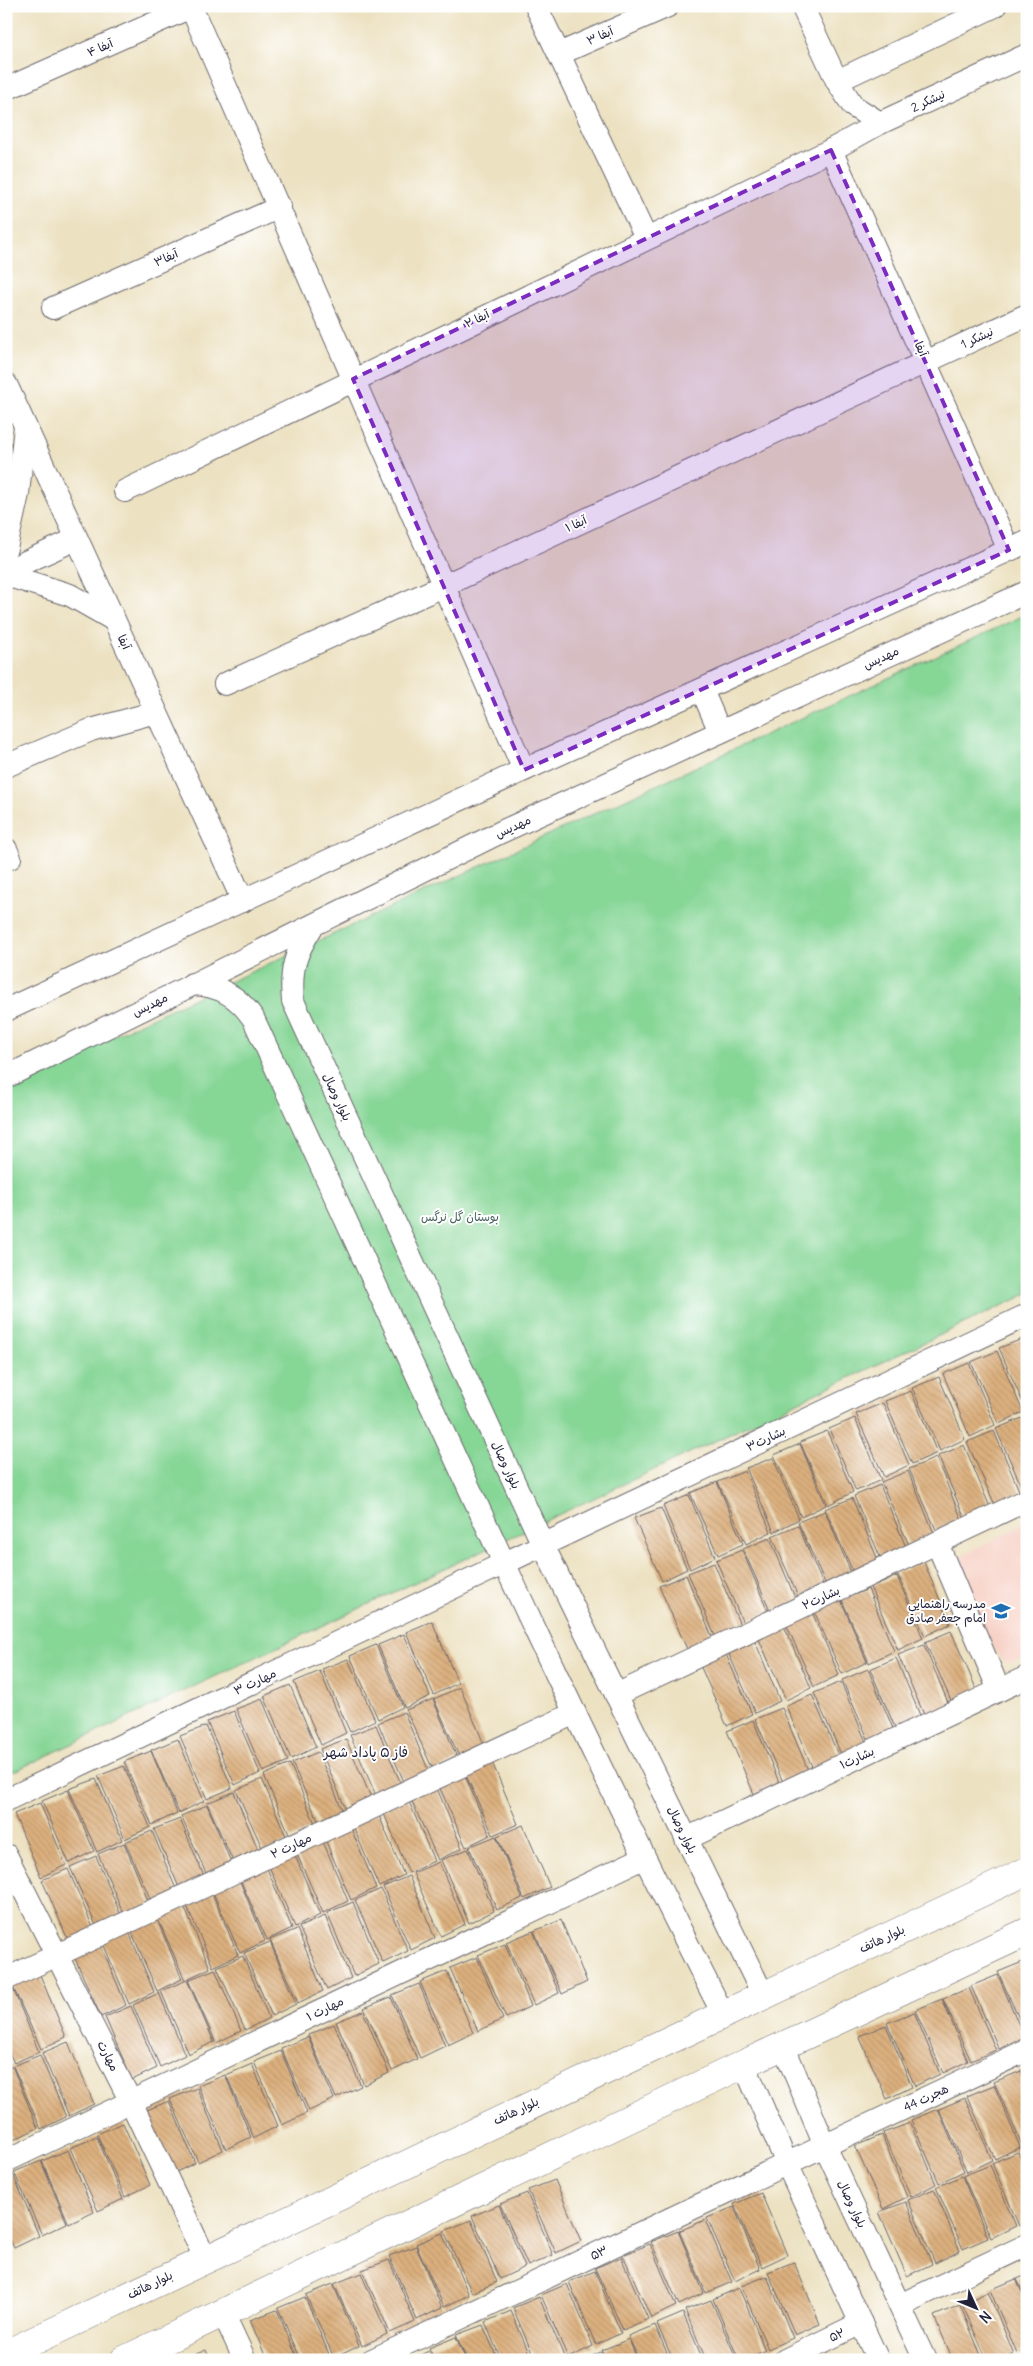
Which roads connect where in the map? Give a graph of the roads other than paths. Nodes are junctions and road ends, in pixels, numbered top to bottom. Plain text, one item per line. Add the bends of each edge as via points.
1 (536, 6) edge
2 (668, 6) edge
3 (802, 6) edge
4 (995, 6) edge
5 (192, 7) edge
6 (560, 54) junction
7 (1027, 55) edge
8 (837, 81) junction
9 (6, 89) edge
10 (880, 123) junction
11 (831, 150) junction
12 (280, 207) junction
13 (646, 238) junction
14 (53, 308) dead end
15 (1027, 315) edge
16 (926, 362) junction
17 (353, 379) junction
18 (6, 384) edge
19 (25, 426) junction
20 (125, 491) dead end
21 (76, 539) junction
22 (1018, 546) edge
23 (6, 548) edge
24 (6, 571) edge
25 (6, 575) edge
26 (443, 586) junction
27 (1027, 592) edge
28 (114, 620) junction
29 (225, 684) dead end
30 (702, 690) junction
31 (156, 712) junction
32 (720, 732) junction
33 (6, 766) edge
34 (524, 770) junction
35 (243, 900) junction
36 (312, 927) junction
37 (192, 984) junction
38 (6, 1010) edge
39 (6, 1077) edge
40 (1027, 1315) edge
41 (1027, 1500) edge
42 (937, 1543) junction
43 (543, 1545) junction
44 (504, 1563) junction
45 (1027, 1677) edge
46 (999, 1690) junction
47 (616, 1695) junction
48 (575, 1712) junction
49 (6, 1800) edge
50 (686, 1839) junction
51 (6, 1855) edge
52 (643, 1858) junction
53 (1027, 1871) edge
54 (1027, 1932) edge
55 (57, 1955) junction
56 (6, 1979) edge
57 (763, 1995) junction
58 (723, 2014) junction
59 (784, 2046) junction
60 (1027, 2050) edge
61 (744, 2064) junction
62 (131, 2102) junction
63 (825, 2146) junction
64 (6, 2161) edge
65 (787, 2164) junction
66 (1027, 2245) edge
67 (205, 2258) junction
68 (900, 2306) junction
69 (223, 2313) junction
70 (862, 2324) junction
71 (6, 2354) edge
72 (124, 2360) edge
73 (245, 2360) edge
74 (372, 2360) edge
75 (785, 2360) edge
76 (878, 2360) edge
77 (925, 2360) edge

1 - 6 street
2 - 6 street, آبفا ۳
3 - 8 street
4 - 8 street
5 - 9 street, آبفا ۴
5 - 12 street
6 - 13 street
7 - 10 street, نیشکر 2
8 - 10 street via 852,106
10 - 11 street, نیشکر 2
11 - 13 street, آبفا ۲
11 - 16 street, آبفا
12 - 14 street, آبفا۳
12 - 17 street
13 - 17 street, آبفا ۲
15 - 16 street, نیشکر 1
16 - 22 street, آبفا
16 - 26 street, آبفا ۱
17 - 20 street, آبفا ۲
17 - 26 street
18 - 19 street, آبفا
19 - 21 street, آبفا
19 - 23 street via 18,494
21 - 24 street
21 - 28 street, آبفا
22 - 30 street
25 - 28 street via 70,595
26 - 29 street, آبفا ۱
26 - 34 street
27 - 32 street, مهدیس
28 - 31 street, آبفا
30 - 32 street
30 - 34 street
31 - 33 street via 91,730
31 - 35 street, آبفا
32 - 36 street, مهدیس via 501,832
34 - 35 street
35 - 38 street
36 - 37 street, مهدیس
36 - 43 street, بلوار وصال via 294,961 293,1000
37 - 39 street, مهدیس
37 - 44 street via 207,984 226,991 246,1006 253,1018
40 - 43 street, بشارت۳
41 - 42 street, بشارت۲
42 - 46 street
42 - 47 street, بشارت۲
43 - 44 street, بشارت۳
43 - 47 street, بلوار وصال
44 - 48 street
44 - 49 street, مهارت ۳
45 - 46 street, بشارت۱
46 - 50 street, بشارت۱
47 - 50 street, بلوار وصال
48 - 52 street
48 - 55 street, مهارت ۲
50 - 57 street, بلوار وصال
51 - 55 street, مهارت
52 - 58 street
52 - 62 street, مهارت ۱
53 - 57 main road, بلوار هاتف
54 - 59 main road
55 - 56 street, مهارت ۲
55 - 62 street, مهارت
57 - 58 main road, بلوار هاتف
58 - 67 main road, بلوار هاتف
59 - 61 main road
59 - 63 street, بلوار وصال
60 - 63 street, هجرت 44
61 - 65 street
61 - 69 main road
62 - 64 street, مهارت ۱
62 - 67 street, مهارت
63 - 65 street, ۵۳
63 - 68 street, بلوار وصال
65 - 70 street
65 - 74 street, ۵۳
66 - 68 street
67 - 71 main road, بلوار هاتف
68 - 77 street, بلوار وصال
69 - 72 main road
69 - 73 street
70 - 75 street, ۵۲
70 - 76 street

